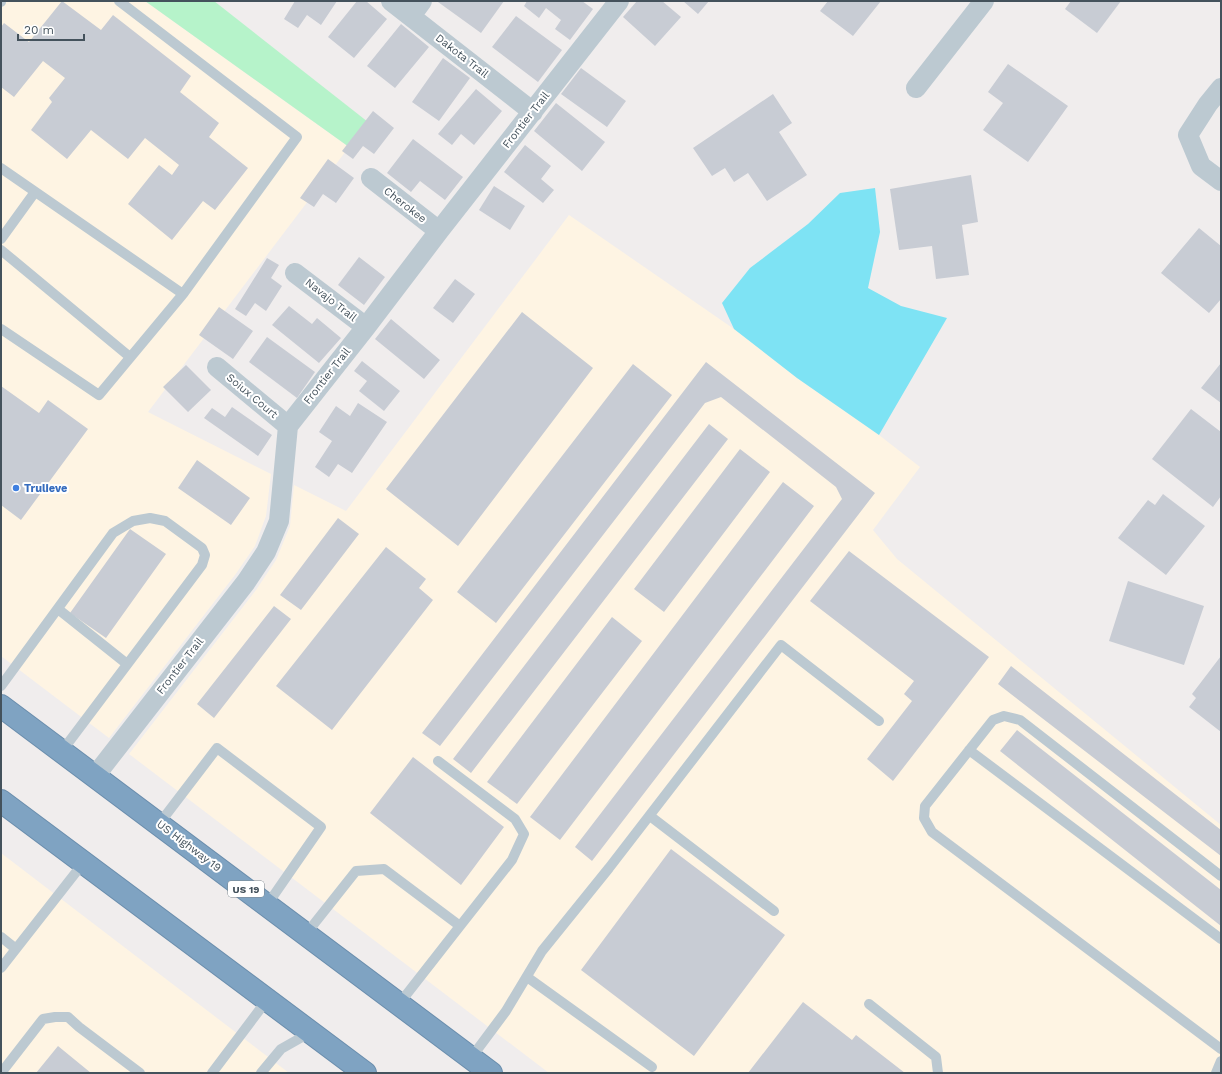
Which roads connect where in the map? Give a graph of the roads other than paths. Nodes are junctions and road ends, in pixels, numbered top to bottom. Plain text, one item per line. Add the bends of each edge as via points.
1 (119, 1) edge
2 (391, 1) edge
3 (619, 1) edge
4 (984, 1) edge
5 (416, 8) edge
6 (916, 88) dead end
7 (1221, 88) edge
8 (533, 112) junction
9 (1, 168) edge
10 (371, 178) dead end
11 (1221, 181) edge
12 (35, 192) junction
13 (439, 231) junction
14 (1, 239) edge
15 (1, 250) edge
16 (295, 273) dead end
17 (183, 294) junction
18 (366, 328) junction
19 (1, 329) edge
20 (130, 357) junction
21 (217, 367) dead end
22 (288, 426) junction
23 (58, 609) junction
24 (127, 664) junction
25 (1, 686) edge
26 (1, 706) edge
27 (879, 721) dead end
28 (969, 750) junction
29 (62, 751) junction
30 (438, 761) dead end
31 (96, 776) junction
32 (1, 801) edge
33 (650, 816) junction
34 (159, 824) junction
35 (84, 862) junction
36 (1221, 876) edge
37 (267, 905) junction
38 (774, 911) dead end
39 (460, 926) junction
40 (306, 934) junction
41 (1, 936) edge
42 (1221, 940) edge
43 (16, 949) junction
44 (1, 968) edge
45 (527, 977) junction
46 (267, 1000) junction
47 (399, 1004) junction
48 (869, 1004) dead end
49 (311, 1032) junction
50 (1221, 1049) edge
51 (471, 1058) junction
52 (1221, 1061) edge
53 (652, 1067) dead end
54 (1, 1073) edge
55 (140, 1073) edge
56 (212, 1073) edge
57 (261, 1073) edge
58 (365, 1073) edge
59 (491, 1073) edge
60 (938, 1073) edge
61 (1216, 1073) edge

1 - 17 lane via 297,138
2 - 5 street, Dakota Trail
3 - 8 street, Frontier Trail
4 - 6 street
5 - 8 street, Dakota Trail
7 - 11 street via 1188,136 1201,166
8 - 13 street, Frontier Trail
9 - 12 lane
10 - 13 street, Cherokee
12 - 14 lane
12 - 17 lane
13 - 18 street, Frontier Trail
15 - 20 lane
16 - 18 street, Navajo Trail
17 - 20 lane
18 - 22 street, Frontier Trail
19 - 20 lane via 99,395
21 - 22 street, Soiux Court
22 - 31 street, Frontier Trail via 279,521 266,552 246,582
23 - 24 lane
23 - 24 lane via 113,533 133,522 150,518 165,521 202,548 205,555 202,565
23 - 25 lane
24 - 29 lane
26 - 29 highway, US Highway 19 / US 19
27 - 33 lane via 781,645
28 - 36 lane via 993,720 1004,716 1020,720
28 - 42 lane
28 - 50 lane via 925,806 924,818 932,832
29 - 31 highway, US Highway 19 / US 19
30 - 39 lane via 515,819 524,834 512,860
31 - 34 highway, US Highway 19 / US 19
32 - 35 highway
33 - 38 lane
33 - 45 lane via 542,951
34 - 37 highway, US Highway 19 / US 19
34 - 37 lane via 217,748 321,827
35 - 43 lane
35 - 46 highway
37 - 40 highway, US Highway 19 / US 19
39 - 40 lane via 384,869 356,871
39 - 47 lane
40 - 47 highway, US Highway 19 / US 19
41 - 43 lane
43 - 44 lane
45 - 51 lane via 506,1011
45 - 53 lane
46 - 49 highway
46 - 56 lane
47 - 51 highway, US Highway 19 / US 19
48 - 60 lane via 936,1057
49 - 57 lane via 281,1049
49 - 58 highway
51 - 59 highway, US Highway 19 / US 19
52 - 61 lane
54 - 55 lane via 44,1019 55,1017 68,1017

